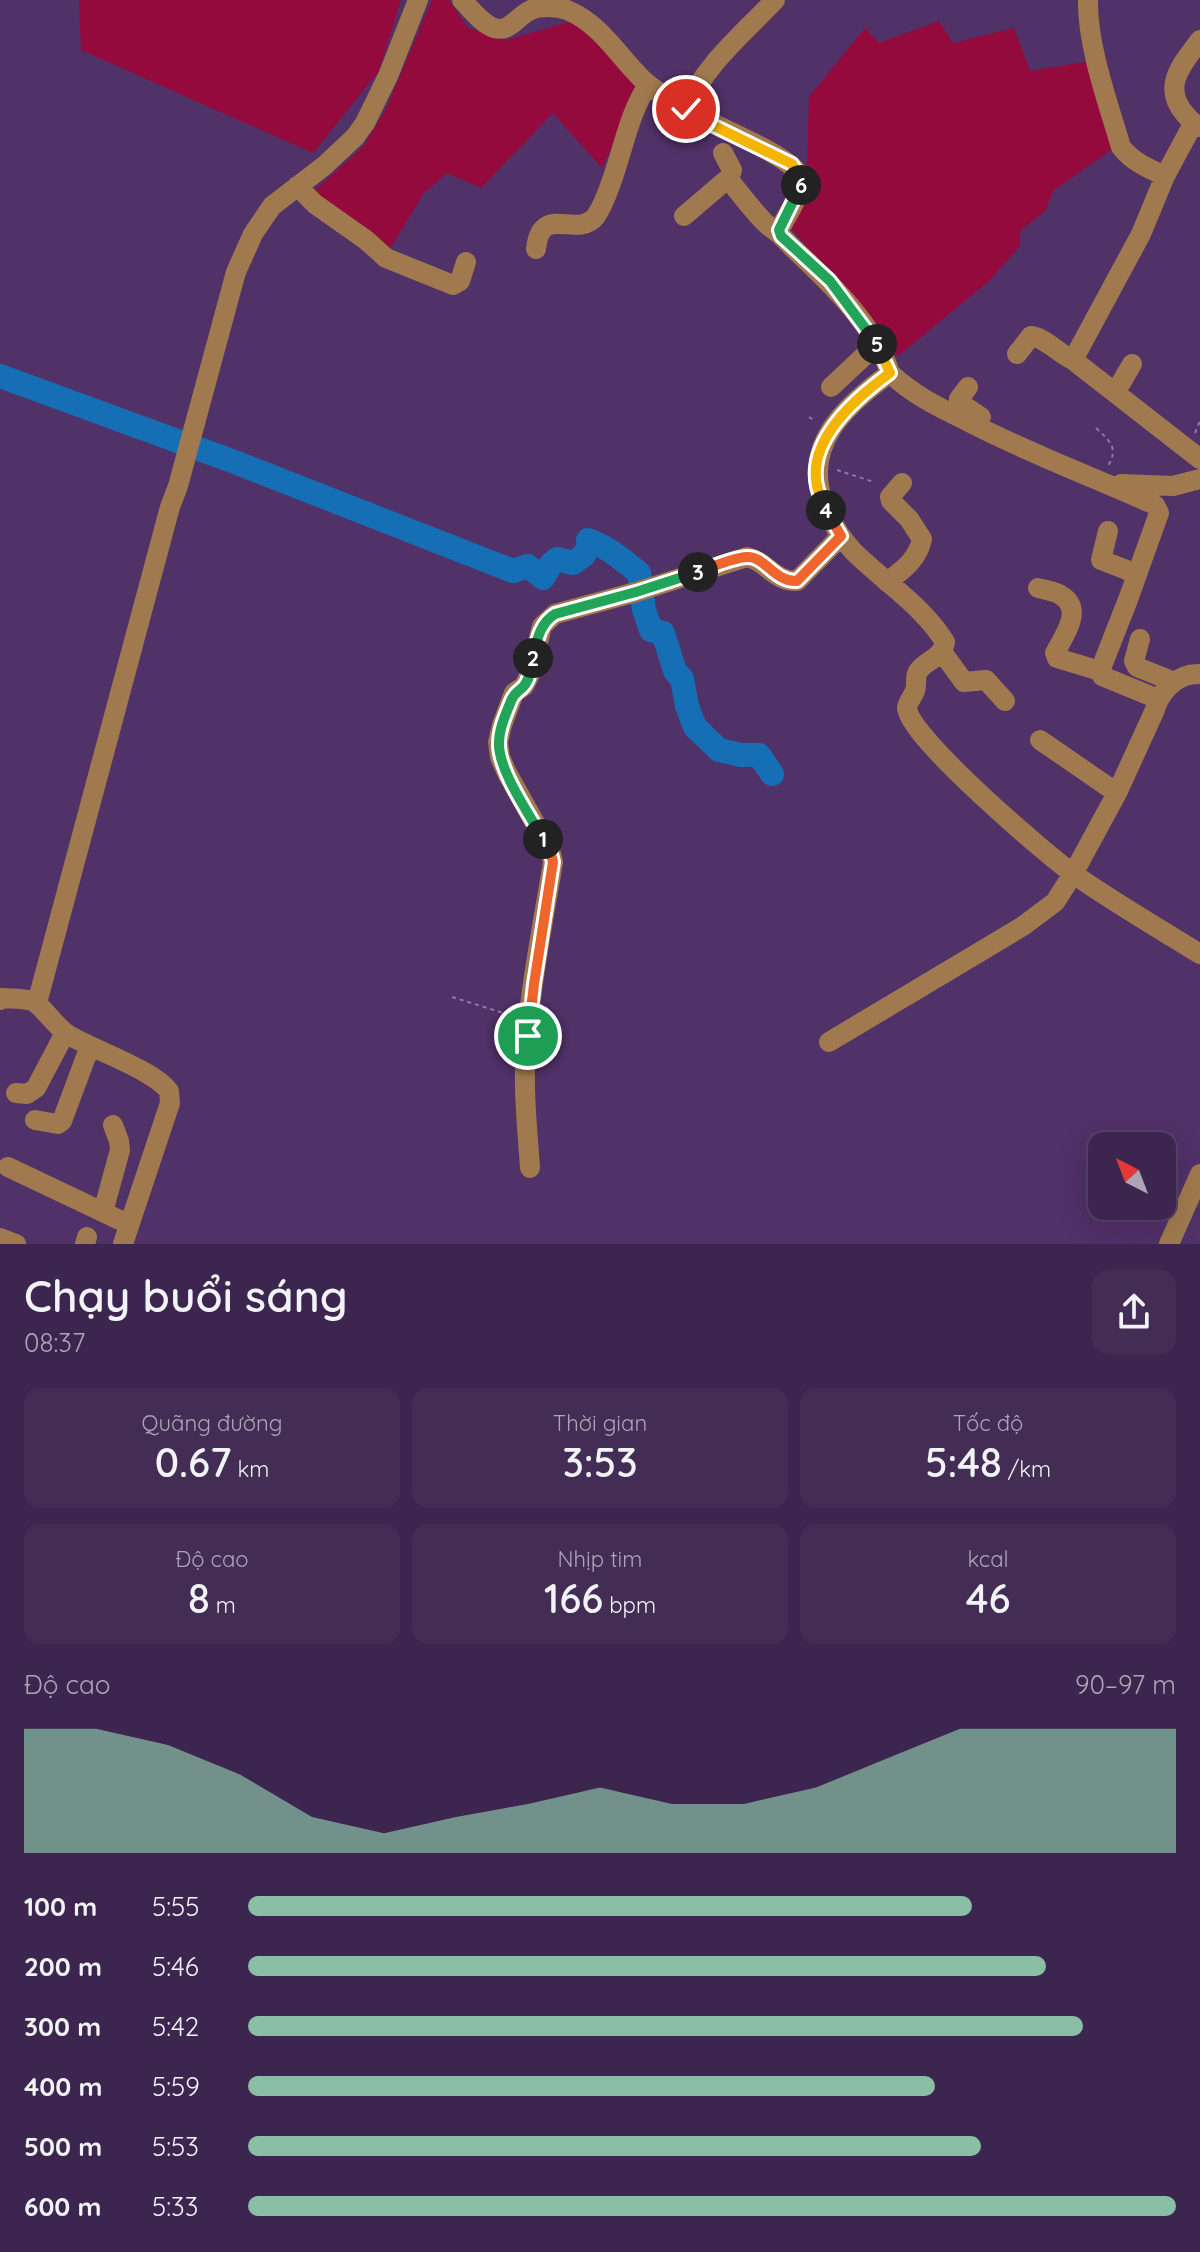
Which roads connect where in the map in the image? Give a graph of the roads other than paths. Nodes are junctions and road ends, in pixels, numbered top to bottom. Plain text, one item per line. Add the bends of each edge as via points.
1 (418, 0) edge
2 (462, 0) edge
3 (775, 0) edge
4 (1088, 0) edge
5 (1200, 40) edge
6 (648, 85) junction
7 (686, 109) junction
8 (1197, 125) edge
9 (723, 153) dead end
10 (1165, 176) junction
11 (729, 180) junction
12 (297, 186) junction
13 (684, 216) dead end
14 (779, 230) junction
15 (536, 249) dead end
16 (466, 262) dead end
17 (877, 344) junction
18 (1017, 354) dead end
19 (1073, 360) junction
20 (1132, 364) dead end
21 (890, 373) junction
22 (831, 387) dead end
23 (968, 387) dead end
24 (1115, 393) junction
25 (986, 432) junction
26 (1200, 459) edge
27 (1200, 479) edge
28 (902, 483) dead end
29 (1105, 483) junction
30 (1108, 531) dead end
31 (841, 536) junction
32 (1137, 574) junction
33 (887, 582) junction
34 (1038, 588) dead end
35 (1140, 639) dead end
36 (942, 652) junction
37 (1100, 671) junction
38 (1200, 674) edge
39 (1164, 692) junction
40 (1005, 701) dead end
41 (1040, 740) dead end
42 (1117, 793) junction
43 (1073, 874) junction
44 (1200, 954) edge
45 (0, 999) edge
46 (37, 1003) junction
47 (65, 1033) junction
48 (829, 1042) dead end
49 (90, 1046) junction
50 (16, 1093) dead end
51 (35, 1120) dead end
52 (113, 1125) dead end
53 (8, 1167) dead end
54 (530, 1168) dead end
55 (1200, 1174) edge
56 (103, 1212) junction
57 (126, 1234) edge
58 (0, 1238) edge
59 (16, 1244) edge
60 (1169, 1244) edge

1 - 12 street via 365,123
2 - 6 street via 495,28 508,28 534,8 571,12 612,43
3 - 7 street via 732,41
4 - 10 street via 1095,51 1121,147 1140,165
5 - 8 street via 1178,73 1173,91 1180,108
6 - 7 street
6 - 15 street via 638,100 606,199 593,219 549,224 537,235
7 - 14 street via 797,170 801,187
8 - 10 street
9 - 11 street via 732,170
10 - 19 street via 1141,234
11 - 13 street
11 - 14 street via 768,225
12 - 16 street via 399,265 453,285 460,281
12 - 46 street via 272,206 236,272
14 - 17 street via 830,281
17 - 21 street
17 - 22 street
18 - 19 street via 1031,336 1037,336
19 - 24 street
20 - 24 street
21 - 25 street via 914,394
21 - 31 street via 842,414 817,463 817,487
23 - 25 street via 960,403 982,417
24 - 26 street
25 - 29 street
27 - 29 street via 1173,486
28 - 33 street via 891,501 922,539 909,565
29 - 32 street via 1158,508
30 - 32 street via 1101,560
31 - 33 street
31 - 54 street via 797,581 776,576 747,557 555,614 542,626 530,674 514,693 498,742 507,773 553,862 525,1066
32 - 37 street
33 - 36 street via 939,632 945,642
34 - 37 street via 1063,596 1071,606 1072,618 1057,658
35 - 39 street via 1134,661 1167,679
36 - 40 street via 964,682 986,680
36 - 43 street via 915,676 908,714 962,777
37 - 39 street via 1102,676
38 - 39 street via 1189,674
39 - 42 street
41 - 42 street
42 - 43 street
43 - 44 street
43 - 48 street via 1055,902 1023,926
45 - 46 street
46 - 47 street
47 - 49 street
47 - 50 street via 36,1088
49 - 51 street via 62,1121
49 - 57 street via 169,1091 170,1103
52 - 56 street via 120,1150
53 - 56 street
55 - 60 street
56 - 57 street
58 - 59 street

